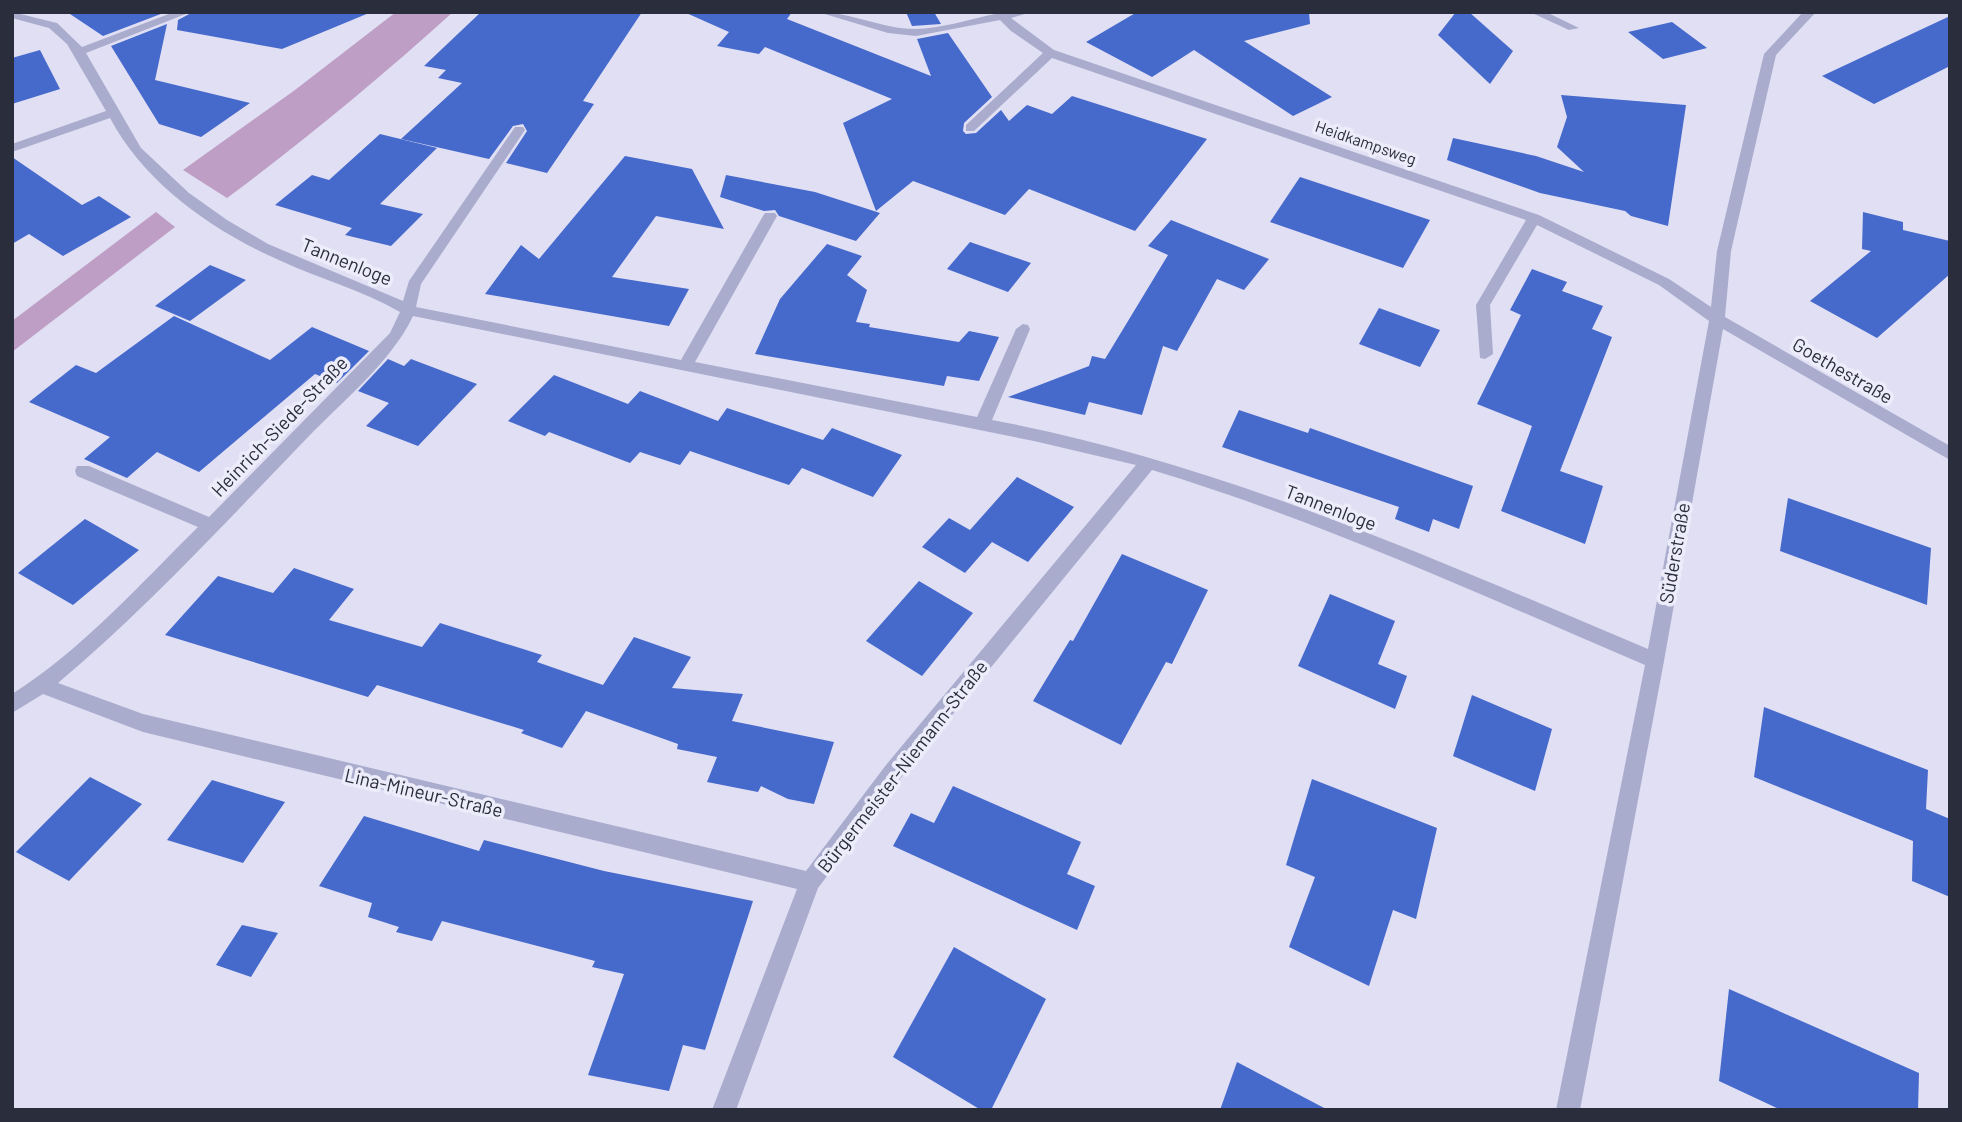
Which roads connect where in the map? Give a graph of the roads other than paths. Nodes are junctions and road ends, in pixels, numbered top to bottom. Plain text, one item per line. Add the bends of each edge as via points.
1 (185, 12) edge
2 (824, 12) edge
3 (1026, 12) edge
4 (1536, 12) edge
5 (1810, 12) edge
6 (12, 15) edge
7 (1001, 15) edge
8 (1573, 28) dead end
9 (79, 52) junction
10 (1050, 53) junction
11 (112, 113) junction
12 (970, 128) dead end
13 (519, 130) dead end
14 (12, 148) edge
15 (770, 216) dead end
16 (1534, 218) junction
17 (408, 310) junction
18 (1717, 319) junction
19 (1023, 329) dead end
20 (1485, 354) dead end
21 (685, 366) junction
22 (982, 424) junction
23 (1950, 454) edge
24 (1148, 463) junction
25 (83, 471) dead end
26 (211, 525) junction
27 (1655, 661) junction
28 (43, 687) junction
29 (12, 705) edge
30 (810, 882) junction
31 (724, 1110) edge
32 (1568, 1110) edge

1 - 9 street
2 - 7 street via 916,33
3 - 7 street
4 - 8 street
5 - 18 street, Süderstraße via 1770,54 1724,251
6 - 9 street, Tannenloge via 57,27
7 - 10 street, Heidkampsweg
9 - 11 street, Tannenloge
10 - 12 street
10 - 16 street, Heidkampsweg
11 - 14 street
11 - 17 street, Tannenloge via 146,164 209,217 302,265 379,292
13 - 17 street, Heinrich-Siede-Straße via 414,284
15 - 21 street
16 - 18 street, Heidkampsweg via 1664,282
16 - 20 street via 1483,305
17 - 21 street, Tannenloge
17 - 26 street, Heinrich-Siede-Straße via 396,336
18 - 23 street, Goethestraße
18 - 27 street, Süderstraße
19 - 22 street
21 - 22 street, Tannenloge
22 - 24 street, Tannenloge
24 - 27 street, Tannenloge via 1227,487 1443,570
24 - 30 street, Bürgermeister-Niemann-Straße via 893,772
25 - 26 street
26 - 28 street, Heinrich-Siede-Straße
27 - 32 street, Süderstraße
28 - 29 street, Heinrich-Siede-Straße
28 - 30 street, Lina-Mineur-Straße via 144,723
30 - 31 street, Bürgermeister-Niemann-Straße

